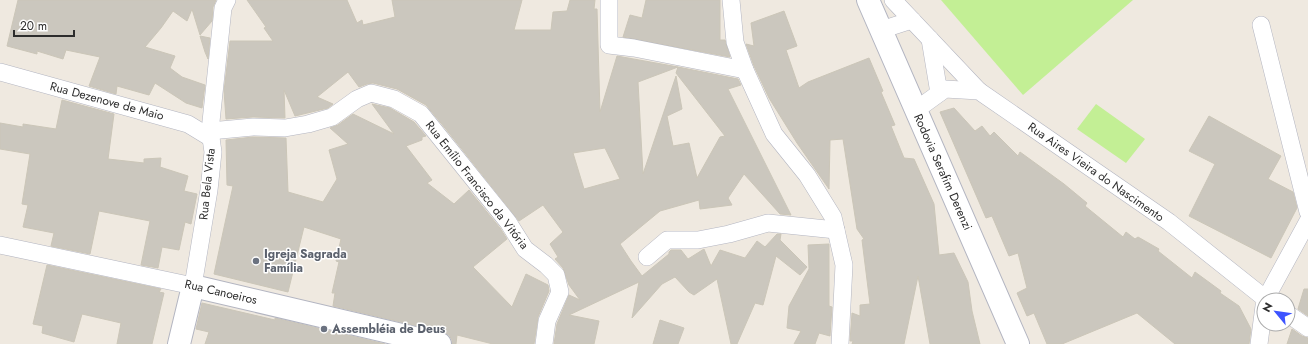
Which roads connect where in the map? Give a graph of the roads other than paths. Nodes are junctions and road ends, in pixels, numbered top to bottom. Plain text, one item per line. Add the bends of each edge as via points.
1 (227, 0) edge
2 (609, 0) edge
3 (731, 0) edge
4 (868, 0) edge
5 (893, 0) edge
6 (912, 20) junction
7 (1261, 25) dead end
8 (881, 30) junction
9 (930, 39) junction
10 (745, 70) junction
11 (0, 72) edge
12 (979, 91) junction
13 (939, 93) junction
14 (916, 110) junction
15 (210, 134) junction
16 (1308, 212) edge
17 (1308, 221) edge
18 (836, 230) junction
19 (0, 245) edge
20 (647, 257) dead end
21 (193, 286) junction
22 (1270, 292) edge
23 (1256, 294) edge
24 (1296, 320) edge
25 (1308, 328) edge
26 (1261, 332) edge
27 (179, 344) edge
28 (440, 344) edge
29 (544, 344) edge
30 (840, 344) edge
31 (1018, 344) edge
32 (1259, 344) edge

1 - 15 street, Rua Bela Vista via 223,8
2 - 10 street via 609,45
3 - 10 street via 735,42
4 - 8 main road, Rodovia Serafim Derenzi
5 - 6 street, Rua Aires Vieira do Nascimento
6 - 8 street
6 - 9 street, Rua Aires Vieira do Nascimento
7 - 16 street
8 - 14 main road, Rodovia Serafim Derenzi
9 - 12 street, Rua Aires Vieira do Nascimento
9 - 13 street
10 - 18 street via 774,134 807,175 833,217
11 - 15 street, Rua Dezenove de Maio via 188,124
12 - 13 street via 944,89
12 - 23 street, Rua Aires Vieira do Nascimento via 1169,222
13 - 14 street
14 - 31 main road, Rodovia Serafim Derenzi
15 - 21 street, Rua Bela Vista via 212,152 209,190
15 - 29 street, Rua Emílio Francisco da Vitória via 253,127 285,128 308,124 332,117 357,99 371,93 394,99 421,114 508,222 525,249 556,275 560,292 547,321
17 - 22 street
18 - 20 street via 768,223 698,240 667,240
18 - 30 street via 844,265
19 - 21 street, Rua Canoeiros
21 - 27 main road, Rua Bela Vista
21 - 28 main road, Rua Canoeiros
24 - 25 street
26 - 32 street

